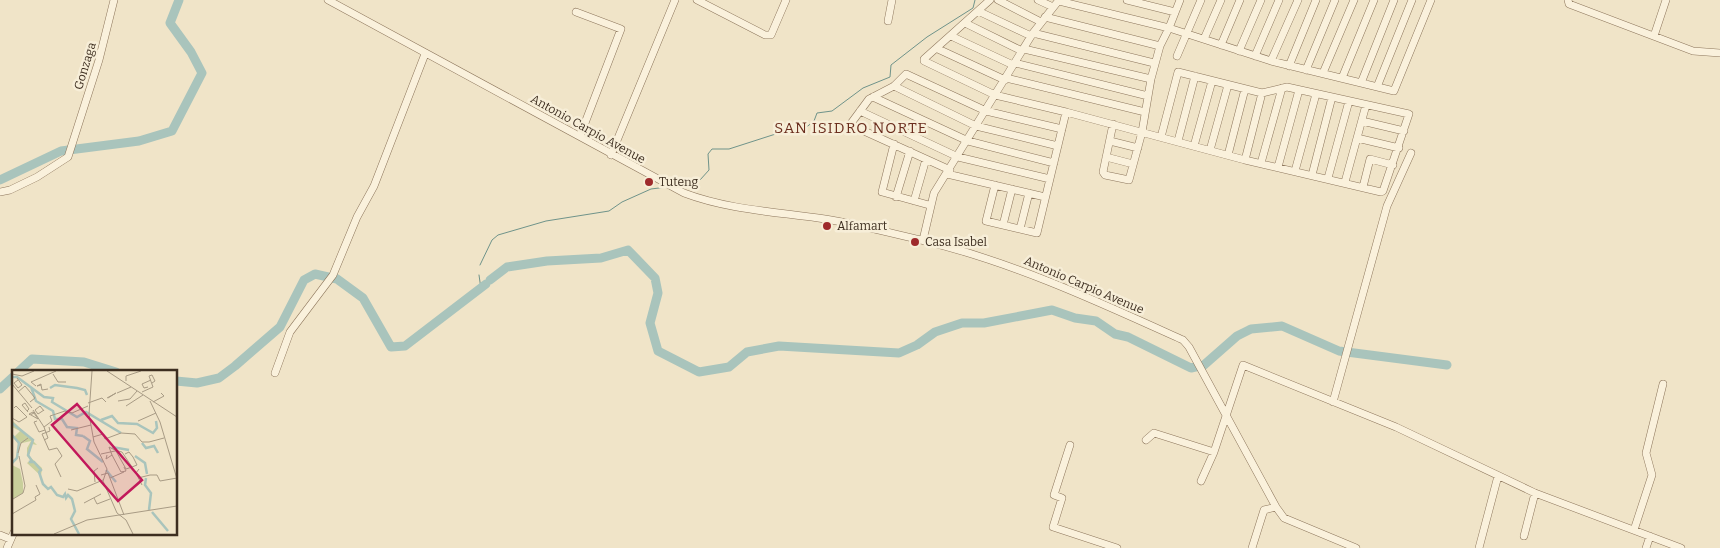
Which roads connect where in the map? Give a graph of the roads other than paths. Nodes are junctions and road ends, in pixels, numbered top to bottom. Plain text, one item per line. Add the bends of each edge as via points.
1 (114, 0) edge
2 (328, 0) edge
3 (675, 0) edge
4 (697, 0) edge
5 (786, 0) edge
6 (892, 0) edge
7 (990, 0) edge
8 (998, 0) edge
9 (1038, 0) edge
10 (1059, 0) edge
11 (1127, 0) edge
12 (1180, 0) edge
13 (1201, 0) edge
14 (1221, 0) edge
15 (1240, 0) edge
16 (1261, 0) edge
17 (1279, 0) edge
18 (1298, 0) edge
19 (1316, 0) edge
20 (1335, 0) edge
21 (1354, 0) edge
22 (1374, 0) edge
23 (1394, 0) edge
24 (1412, 0) edge
25 (1431, 0) edge
26 (1568, 0) edge
27 (1666, 0) edge
28 (1053, 7) junction
29 (978, 11) junction
30 (576, 12) dead end
31 (1175, 12) junction
32 (1043, 19) junction
33 (888, 21) dead end
34 (965, 23) junction
35 (1169, 28) junction
36 (1186, 34) junction
37 (1032, 35) junction
38 (951, 36) junction
39 (1654, 36) junction
40 (1204, 39) junction
41 (1221, 45) junction
42 (1160, 46) junction
43 (938, 49) junction
44 (1023, 50) junction
45 (1239, 51) junction
46 (1720, 53) edge
47 (425, 54) junction
48 (1177, 56) dead end
49 (1256, 56) junction
50 (1271, 61) junction
51 (1154, 63) junction
52 (1014, 64) junction
53 (1289, 66) junction
54 (1306, 70) junction
55 (1323, 74) junction
56 (1195, 76) junction
57 (1342, 78) junction
58 (1005, 79) junction
59 (1151, 79) junction
60 (1212, 80) junction
61 (1361, 82) junction
62 (1228, 85) junction
63 (894, 86) junction
64 (1377, 87) junction
65 (1282, 88) junction
66 (1246, 89) junction
67 (1299, 90) junction
68 (1262, 93) junction
69 (1316, 94) junction
70 (995, 96) junction
71 (1148, 96) junction
72 (873, 97) junction
73 (1332, 97) junction
74 (1349, 101) junction
75 (1366, 105) junction
76 (860, 111) junction
77 (986, 111) junction
78 (1066, 112) junction
79 (1145, 112) junction
80 (1362, 121) junction
81 (1113, 124) junction
82 (976, 126) junction
83 (1062, 129) junction
84 (1404, 131) junction
85 (1142, 132) junction
86 (580, 136) junction
87 (1161, 136) junction
88 (1357, 138) junction
89 (968, 141) junction
90 (1110, 141) junction
91 (1178, 141) junction
92 (894, 144) junction
93 (1058, 146) junction
94 (1194, 146) junction
95 (1138, 148) junction
96 (1399, 148) junction
97 (1210, 150) junction
98 (910, 152) junction
99 (1411, 153) dead end
100 (611, 155) junction
101 (1228, 155) junction
102 (958, 156) junction
103 (1106, 157) junction
104 (926, 159) junction
105 (1245, 160) junction
106 (1054, 163) junction
107 (1261, 163) junction
108 (1133, 164) junction
109 (1393, 165) junction
110 (1278, 167) junction
111 (1295, 171) junction
112 (949, 172) junction
113 (1312, 175) junction
114 (1328, 178) junction
115 (1050, 179) junction
116 (1345, 182) junction
117 (995, 185) junction
118 (1363, 187) junction
119 (1012, 189) junction
120 (0, 192) edge
121 (1029, 193) junction
122 (1046, 197) junction
123 (896, 198) junction
124 (914, 202) junction
125 (929, 205) junction
126 (1003, 226) junction
127 (1020, 230) junction
128 (923, 240) junction
129 (275, 372) dead end
130 (1663, 384) dead end
131 (1332, 402) junction
132 (1226, 415) junction
133 (1146, 440) dead end
134 (1070, 445) dead end
135 (1214, 452) junction
136 (1498, 476) junction
137 (1201, 481) dead end
138 (1535, 493) junction
139 (1276, 507) junction
140 (1634, 530) junction
141 (0, 535) edge
142 (12, 536) edge
143 (1524, 536) dead end
144 (1650, 536) junction
145 (6, 548) edge
146 (1117, 548) edge
147 (1252, 548) edge
148 (1356, 548) edge
149 (1479, 548) edge
150 (1646, 548) edge
151 (1681, 548) edge

1 - 120 street, Gonzaga via 69,154 51,170
2 - 47 street, Antonio Carpio Avenue
3 - 100 street
4 - 5 street via 765,35 771,35
6 - 33 street
7 - 29 street
8 - 32 street
9 - 28 street
10 - 28 street
10 - 35 street
11 - 31 street
12 - 31 street
13 - 36 street
14 - 40 street
15 - 41 street
16 - 45 street
17 - 49 street
18 - 50 street
19 - 53 street
20 - 54 street
21 - 55 street
22 - 57 street
23 - 61 street
24 - 64 street
25 - 64 street via 1395,90
26 - 39 street via 1568,4
27 - 39 street
28 - 32 street
29 - 34 street
29 - 37 street
30 - 86 street via 621,29
31 - 35 street
32 - 37 street
32 - 42 street
34 - 38 street
34 - 44 street
35 - 36 street
35 - 42 street
36 - 40 street
36 - 48 street
37 - 44 street
37 - 51 street
38 - 43 street
38 - 52 street
39 - 46 street via 1693,51
40 - 41 street
41 - 45 street
42 - 51 street
43 - 58 street
43 - 70 street via 924,61
44 - 52 street
44 - 59 street
45 - 49 street
47 - 86 street, Antonio Carpio Avenue
47 - 129 street via 374,186 357,216 333,275 290,332
49 - 50 street
50 - 53 street
51 - 59 street
52 - 58 street
52 - 71 street
53 - 54 street
54 - 55 street
55 - 57 street
56 - 60 street
56 - 87 street via 1178,72
56 - 91 street
57 - 61 street
58 - 70 street
58 - 79 street
59 - 71 street
60 - 62 street
60 - 94 street
61 - 64 street
62 - 66 street
62 - 97 street
63 - 72 street
63 - 77 street via 907,74
63 - 82 street
65 - 67 street
65 - 68 street
65 - 107 street
66 - 68 street
66 - 101 street
67 - 69 street
67 - 110 street
68 - 105 street
69 - 73 street
69 - 111 street
70 - 77 street
70 - 78 street
71 - 79 street
72 - 76 street
72 - 89 street
73 - 74 street
73 - 113 street
74 - 75 street
74 - 114 street
75 - 80 street
75 - 84 street via 1409,114
76 - 92 street via 852,122 853,126
76 - 102 street
77 - 82 street
77 - 83 street
78 - 81 street
78 - 83 street
79 - 85 street
80 - 84 street
80 - 88 street
81 - 85 street
81 - 90 street
82 - 89 street
82 - 93 street
83 - 93 street
84 - 96 street
85 - 87 street
85 - 95 street
86 - 100 street, Antonio Carpio Avenue
87 - 91 street
88 - 96 street
88 - 116 street
89 - 102 street
89 - 106 street
90 - 95 street
90 - 103 street
91 - 94 street
92 - 98 street
92 - 123 street via 882,189 884,194
93 - 106 street
94 - 97 street
95 - 108 street
96 - 109 street
97 - 101 street
98 - 104 street
98 - 123 street
99 - 131 street via 1387,206
100 - 128 street, Antonio Carpio Avenue via 659,182 709,202 828,220
101 - 105 street
102 - 112 street
102 - 115 street
103 - 108 street
103 - 108 street via 1105,175 1129,180
104 - 112 street
104 - 124 street
105 - 107 street
106 - 115 street
107 - 110 street
109 - 118 street via 1384,191
109 - 118 street via 1370,159
110 - 111 street
111 - 113 street
112 - 117 street
112 - 125 street
113 - 114 street
114 - 116 street
115 - 122 street
116 - 118 street
117 - 119 street
117 - 126 street via 986,222
119 - 121 street
119 - 126 street
121 - 122 street
121 - 127 street
122 - 127 street via 1037,234
123 - 124 street
124 - 125 street
125 - 128 street
126 - 127 street
128 - 132 street, Antonio Carpio Avenue via 1052,281 1183,340
130 - 140 street via 1646,452 1652,475
131 - 132 street via 1243,365
131 - 136 street via 1396,427
132 - 135 street
132 - 139 street, Antonio Carpio Avenue
133 - 135 street via 1154,433
134 - 146 street via 1054,495 1062,498 1053,527
135 - 137 street
136 - 138 street
136 - 149 street
138 - 140 street
138 - 143 street
139 - 147 street via 1264,510
139 - 148 street, Antonio Carpio Avenue via 1284,518
140 - 144 street
141 - 142 street
142 - 145 street
144 - 150 street
144 - 151 street

